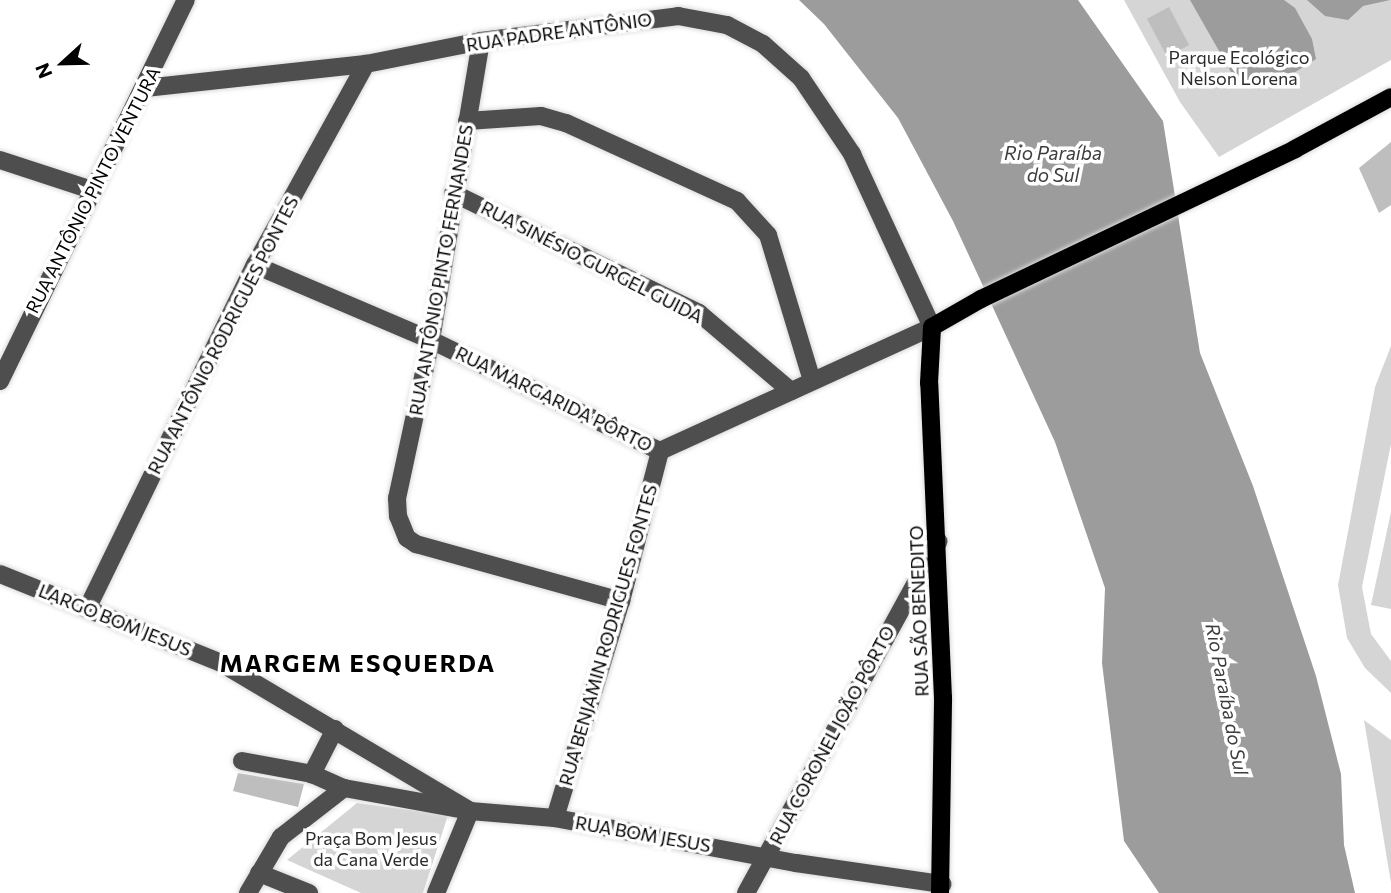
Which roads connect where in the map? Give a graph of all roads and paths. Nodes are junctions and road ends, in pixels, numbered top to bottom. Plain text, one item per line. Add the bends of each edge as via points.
1 (186, 0) edge
2 (481, 41) junction
3 (366, 64) junction
4 (145, 88) junction
5 (1391, 97) edge
6 (467, 121) junction
7 (0, 160) edge
8 (92, 190) junction
9 (453, 193) junction
10 (255, 265) junction
11 (932, 327) junction
12 (430, 340) junction
13 (0, 381) edge
14 (812, 381) junction
15 (791, 391) junction
16 (660, 451) junction
17 (939, 541) junction
18 (2, 575) edge
19 (621, 601) junction
20 (87, 609) junction
21 (335, 729) junction
22 (242, 761) dead end
23 (312, 774) junction
24 (344, 788) junction
25 (470, 811) junction
26 (555, 818) junction
27 (766, 856) junction
28 (259, 873) junction
29 (941, 889) edge
30 (248, 893) edge
31 (309, 893) edge
32 (436, 893) edge
33 (746, 893) edge

1 - 4 street, RUA ANTÔNIO PINTO VENTURA
2 - 3 street, RUA PADRE ANTÔNIO
2 - 6 street, RUA ANTÔNIO PINTO FERNANDES
2 - 11 street, RUA PADRE ANTÔNIO via 678,16 718,22 753,38 801,78 852,154
3 - 4 street, RUA PADRE ANTÔNIO
3 - 10 street, RUA ANTÔNIO RODRIGUES PONTES
4 - 8 street, RUA ANTÔNIO PINTO VENTURA
5 - 11 main road
6 - 9 street, RUA ANTÔNIO PINTO FERNANDES
6 - 14 street via 541,116 566,123 737,201 768,235
7 - 8 street
8 - 13 street, RUA ANTÔNIO PINTO VENTURA
9 - 12 street, RUA ANTÔNIO PINTO FERNANDES
9 - 15 street, RUA SINÉSIO GURGEL GUIDA via 699,313
10 - 12 street, RUA MARGARIDA PÔRTO
10 - 20 street, RUA ANTÔNIO RODRIGUES PONTES
11 - 14 street
11 - 17 main road, RUA SÃO BENEDITO via 929,408
12 - 16 street, RUA MARGARIDA PÔRTO
12 - 19 street, RUA ANTÔNIO PINTO FERNANDES via 397,498 400,526 416,544
14 - 15 street
15 - 16 street
16 - 19 street, RUA BENJAMIN RODRIGUES FONTES
17 - 27 street, RUA CORONEL JOÃO PÔRTO
17 - 29 main road, RUA SÃO BENEDITO
18 - 20 street, LARGO BOM JESUS
19 - 26 street, RUA BENJAMIN RODRIGUES FONTES
20 - 21 street, LARGO BOM JESUS via 221,663
21 - 23 street
21 - 25 street, LARGO BOM JESUS
22 - 23 street
23 - 24 street
24 - 25 street, RUA BOM JESUS
24 - 28 street via 281,837
25 - 26 street, RUA BOM JESUS
25 - 32 street
26 - 27 street, RUA BOM JESUS
27 - 29 street, RUA BOM JESUS
27 - 33 street, RUA CORONEL JOÃO PÔRTO
28 - 30 street
28 - 31 street

